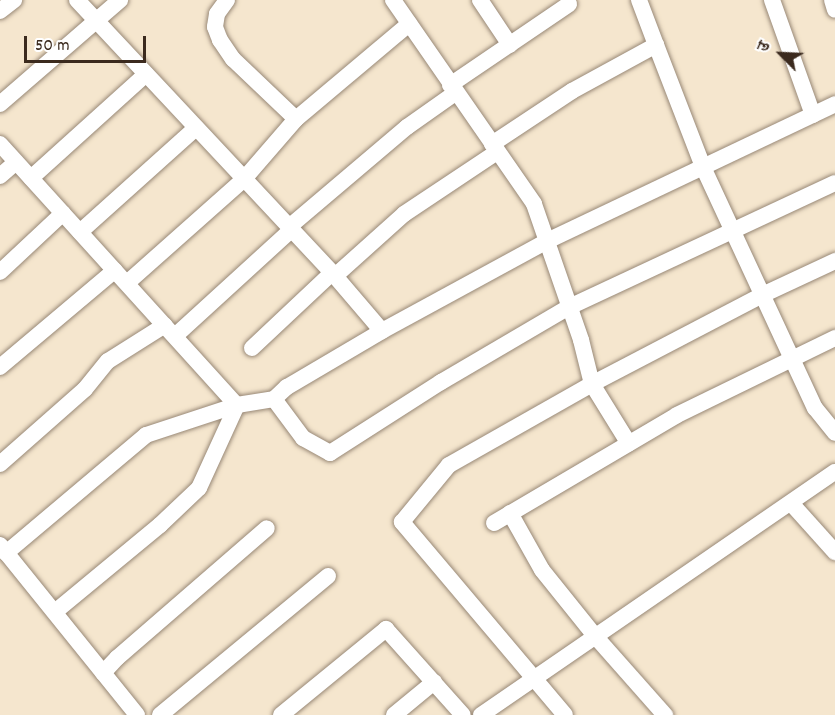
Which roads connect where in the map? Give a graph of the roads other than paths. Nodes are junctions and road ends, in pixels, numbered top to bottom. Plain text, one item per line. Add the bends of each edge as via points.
1 (14, 0) edge
2 (77, 0) edge
3 (120, 0) edge
4 (227, 0) edge
5 (393, 0) edge
6 (480, 0) edge
7 (639, 0) edge
8 (772, 0) edge
9 (832, 0) edge
10 (569, 4) dead end
11 (835, 10) edge
12 (0, 11) edge
13 (96, 21) junction
14 (409, 24) junction
15 (510, 45) junction
16 (656, 45) junction
17 (146, 74) junction
18 (453, 89) junction
19 (0, 104) edge
20 (835, 104) edge
21 (813, 115) junction
22 (296, 119) junction
23 (196, 128) junction
24 (0, 144) edge
25 (495, 148) junction
26 (16, 162) junction
27 (703, 167) junction
28 (0, 176) edge
29 (31, 178) junction
30 (244, 179) junction
31 (835, 183) edge
32 (63, 213) junction
33 (290, 228) junction
34 (733, 231) junction
35 (80, 232) junction
36 (547, 241) junction
37 (835, 261) edge
38 (115, 270) junction
39 (0, 272) edge
40 (334, 275) junction
41 (127, 283) junction
42 (762, 295) junction
43 (569, 307) junction
44 (170, 330) junction
45 (382, 331) junction
46 (835, 338) edge
47 (252, 348) dead end
48 (791, 358) junction
49 (0, 367) edge
50 (592, 384) junction
51 (274, 399) junction
52 (237, 405) junction
53 (835, 433) edge
54 (629, 444) junction
55 (0, 464) edge
56 (835, 472) edge
57 (791, 502) junction
58 (510, 513) junction
59 (494, 523) dead end
60 (267, 528) dead end
61 (3, 549) edge
62 (835, 552) edge
63 (328, 576) dead end
64 (55, 612) junction
65 (595, 636) junction
66 (103, 673) junction
67 (534, 679) junction
68 (434, 682) junction
69 (137, 715) edge
70 (160, 715) edge
71 (281, 715) edge
72 (394, 715) edge
73 (463, 715) edge
74 (481, 715) edge
75 (565, 715) edge
76 (665, 715) edge

1 - 12 street
2 - 13 street
3 - 13 street
4 - 22 street via 217,14 215,27 220,40 233,59
5 - 14 street
6 - 15 street
7 - 16 street
8 - 21 street
9 - 11 street
10 - 15 street
13 - 17 street
13 - 19 street
14 - 18 street
14 - 22 street
15 - 18 street
16 - 25 street via 572,91
16 - 27 street
17 - 23 street
17 - 29 street
18 - 25 street
18 - 33 street
20 - 21 street
21 - 27 street
22 - 30 street
23 - 30 street
23 - 35 street
24 - 26 street
25 - 36 street via 534,204
25 - 40 street via 404,214
26 - 28 street
26 - 29 street
27 - 34 street
27 - 36 street
29 - 32 street
30 - 33 street
30 - 41 street
31 - 34 street
32 - 35 street
32 - 39 street
33 - 40 street
33 - 44 street
34 - 42 street
34 - 43 street
35 - 38 street
36 - 43 street
36 - 45 street
37 - 42 street
38 - 41 street
38 - 49 street
40 - 45 street
40 - 47 street
41 - 44 street
42 - 48 street
42 - 50 street
43 - 50 street
43 - 51 street via 330,453 303,438
44 - 52 street
44 - 55 street via 108,361 85,390
45 - 51 street via 287,387
46 - 48 street
48 - 53 street via 815,408
48 - 54 street via 677,415
50 - 54 street
50 - 67 street via 448,465 402,522
51 - 52 street
52 - 61 street via 146,435
52 - 64 street via 200,488
54 - 58 street
56 - 57 street
57 - 62 street
57 - 65 street
58 - 59 street
58 - 65 street via 542,570
60 - 66 street
61 - 64 street
63 - 70 street
64 - 66 street
65 - 67 street
65 - 76 street
66 - 69 street
67 - 74 street
67 - 75 street
68 - 71 street via 386,629
68 - 72 street
68 - 73 street

